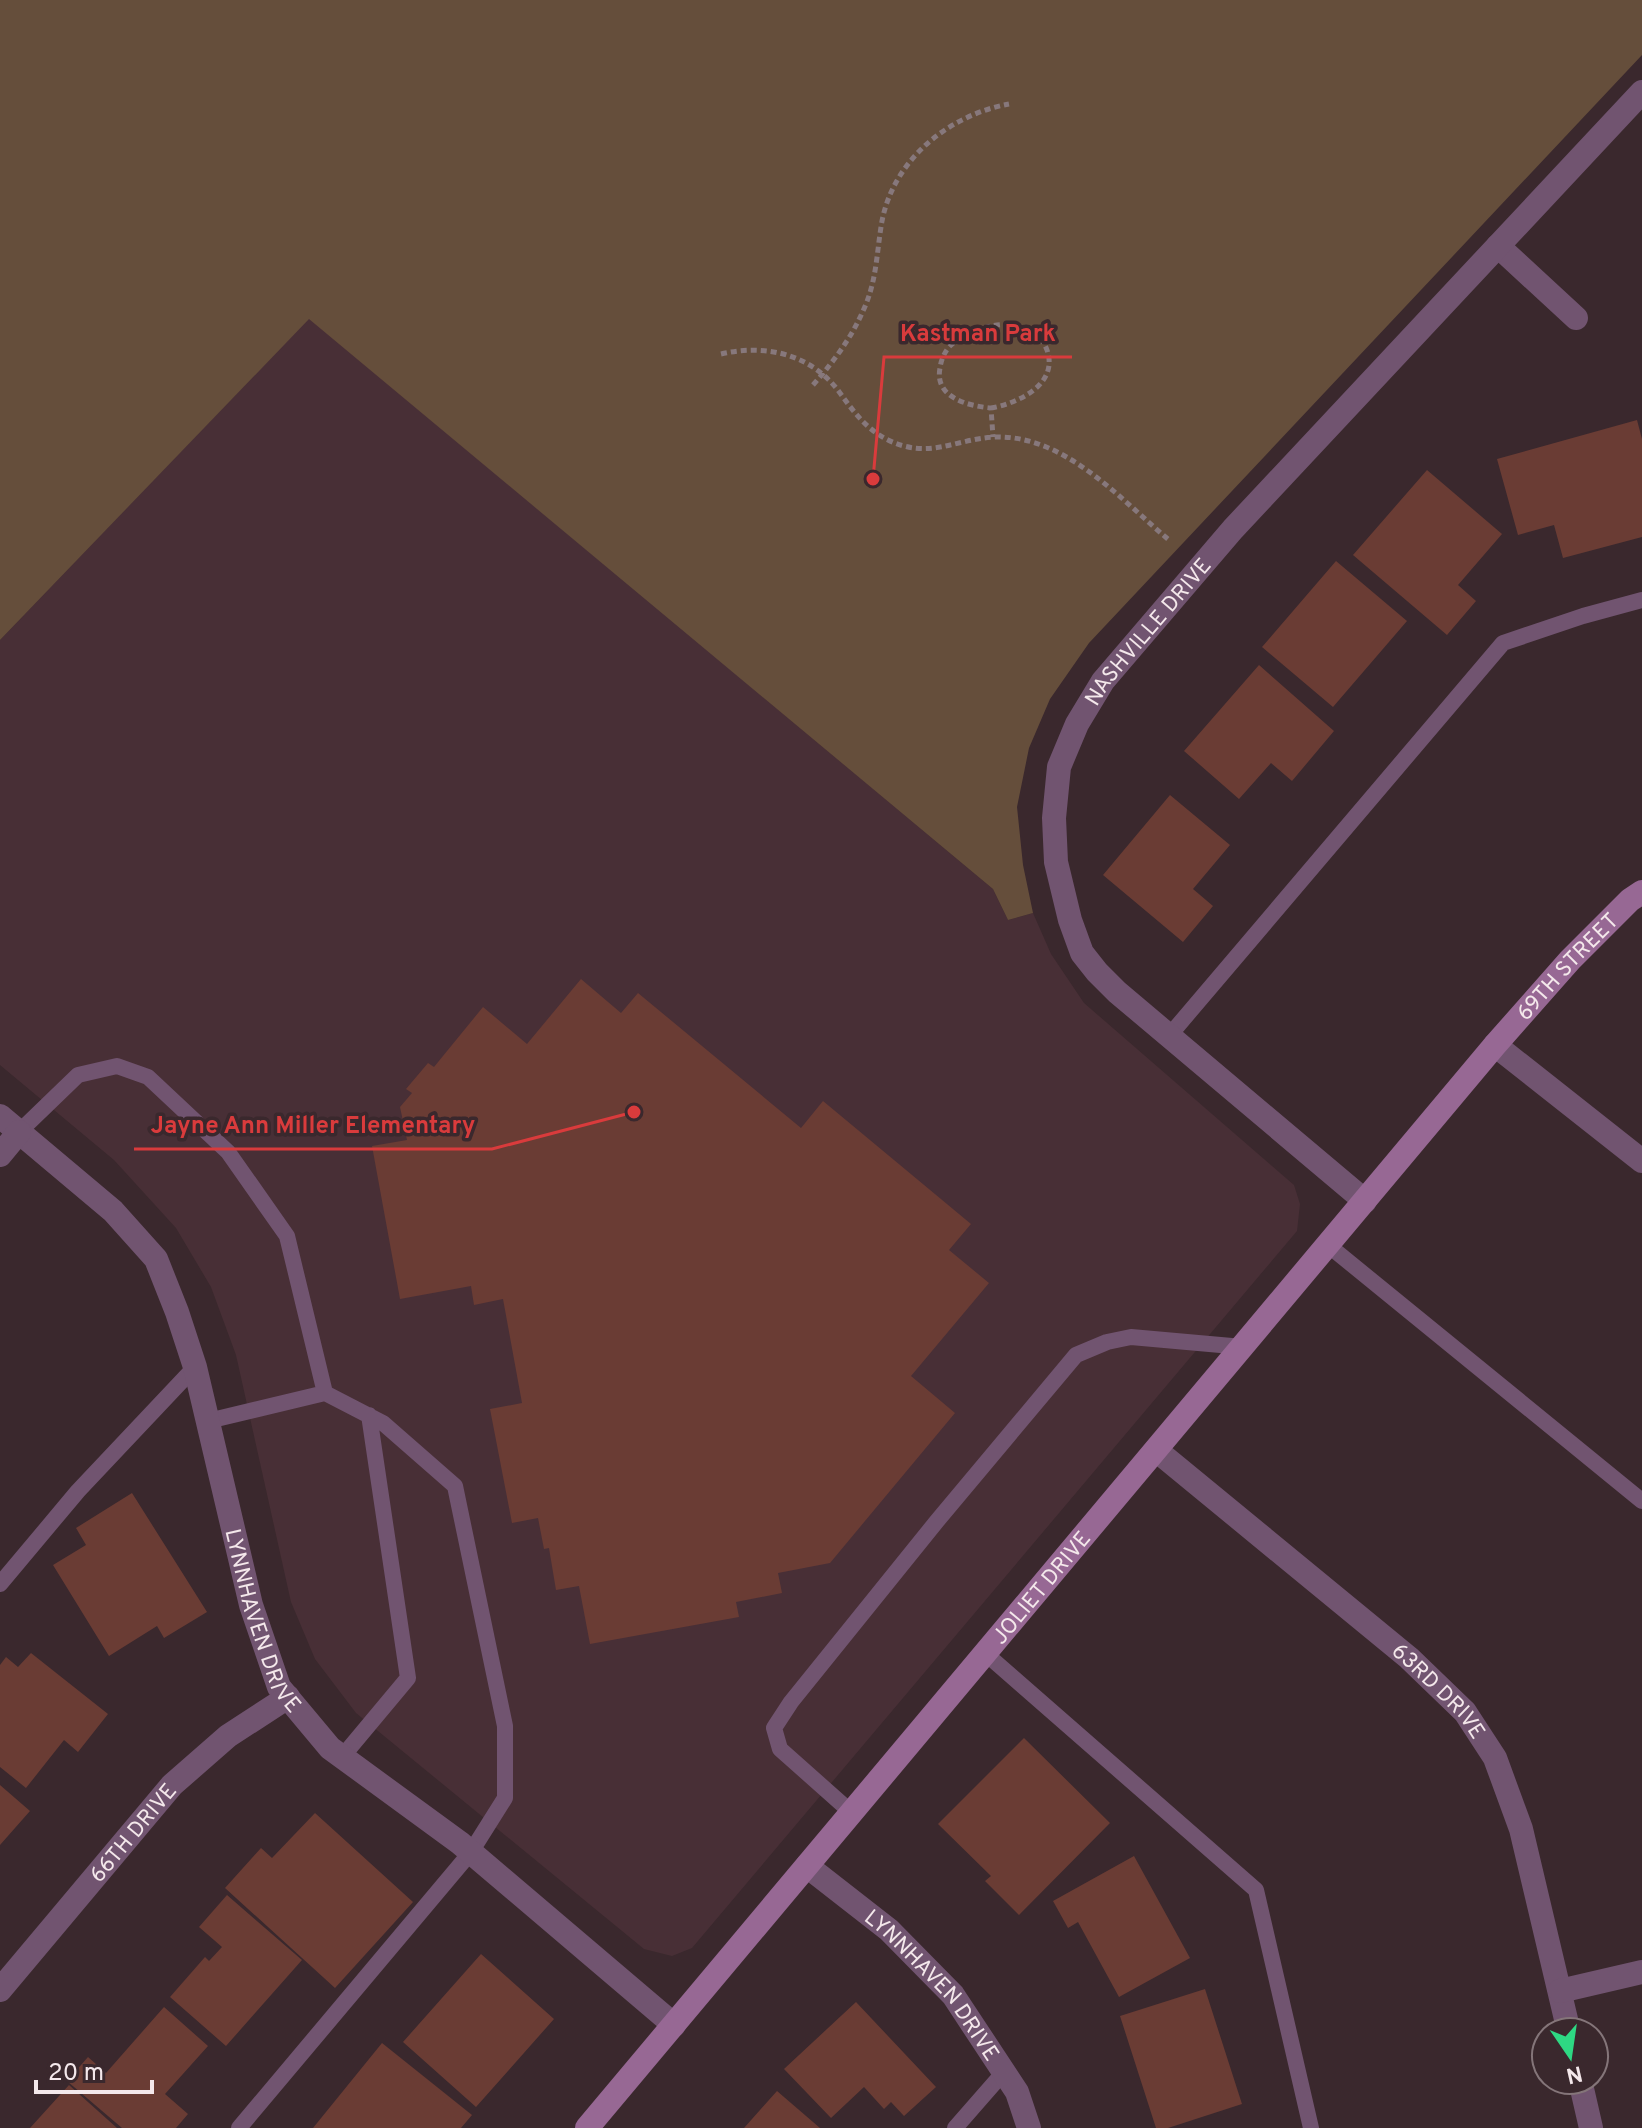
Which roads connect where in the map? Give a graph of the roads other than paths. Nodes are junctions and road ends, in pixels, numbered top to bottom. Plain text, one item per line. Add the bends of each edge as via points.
1 (1642, 92) edge
2 (1498, 246) junction
3 (1576, 318) dead end
4 (1642, 600) edge
5 (1642, 892) edge
6 (1169, 1036) junction
7 (1495, 1045) junction
8 (0, 1116) edge
9 (19, 1132) junction
10 (0, 1155) edge
11 (1642, 1161) edge
12 (1365, 1201) junction
13 (1328, 1245) junction
14 (1243, 1347) junction
15 (195, 1367) junction
16 (325, 1393) junction
17 (369, 1415) junction
18 (208, 1421) junction
19 (1156, 1450) junction
20 (1642, 1501) edge
21 (0, 1584) edge
22 (985, 1653) junction
23 (288, 1697) junction
24 (342, 1757) junction
25 (852, 1813) junction
26 (471, 1852) junction
27 (807, 1866) junction
28 (1642, 1972) edge
29 (0, 1990) edge
30 (1560, 1991) junction
31 (1565, 2016) edge
32 (674, 2025) junction
33 (1004, 2072) junction
34 (1584, 2096) edge
35 (239, 2128) edge
36 (587, 2128) edge
37 (955, 2128) edge
38 (1029, 2128) edge
39 (1311, 2128) edge
40 (1591, 2128) edge

1 - 2 street, NASHVILLE DRIVE
2 - 3 street
2 - 6 street, NASHVILLE DRIVE via 1233,529 1103,681 1059,767 1056,862 1082,953 1117,992
4 - 6 lane via 1503,643
5 - 7 street, 69TH STREET via 1570,960
6 - 12 street, NASHVILLE DRIVE
7 - 11 street
7 - 12 street, JOLIET DRIVE
8 - 9 street, LYNNHAVEN DRIVE
9 - 10 street
9 - 15 street, LYNNHAVEN DRIVE via 113,1211 156,1259
9 - 16 lane via 78,1075 117,1066 148,1077 228,1152 287,1236
12 - 13 street, JOLIET DRIVE
13 - 14 street, JOLIET DRIVE
13 - 20 lane
14 - 19 street, JOLIET DRIVE
14 - 25 lane via 1131,1337 1076,1355 774,1728 780,1749
15 - 18 street, LYNNHAVEN DRIVE
15 - 21 lane via 78,1491
16 - 17 lane
16 - 18 lane
17 - 24 lane via 408,1678
17 - 26 lane via 455,1486 505,1726 505,1798
18 - 23 street, LYNNHAVEN DRIVE via 251,1605 279,1687
19 - 22 street, JOLIET DRIVE
19 - 30 street, 63RD DRIVE via 1409,1658 1465,1712 1495,1758 1521,1829
22 - 25 street, JOLIET DRIVE
22 - 39 lane via 1256,1890
23 - 24 street, LYNNHAVEN DRIVE
23 - 29 street, 66TH DRIVE via 228,1736 172,1785
24 - 26 street, LYNNHAVEN DRIVE
25 - 27 street, JOLIET DRIVE
26 - 32 street, LYNNHAVEN DRIVE
26 - 35 lane
27 - 32 street, JOLIET DRIVE
27 - 33 street, LYNNHAVEN DRIVE via 889,1930 953,1995
28 - 30 street
30 - 31 street, 63RD DRIVE
32 - 36 street, JOLIET DRIVE
33 - 37 lane
33 - 38 street, LYNNHAVEN DRIVE
34 - 40 street

